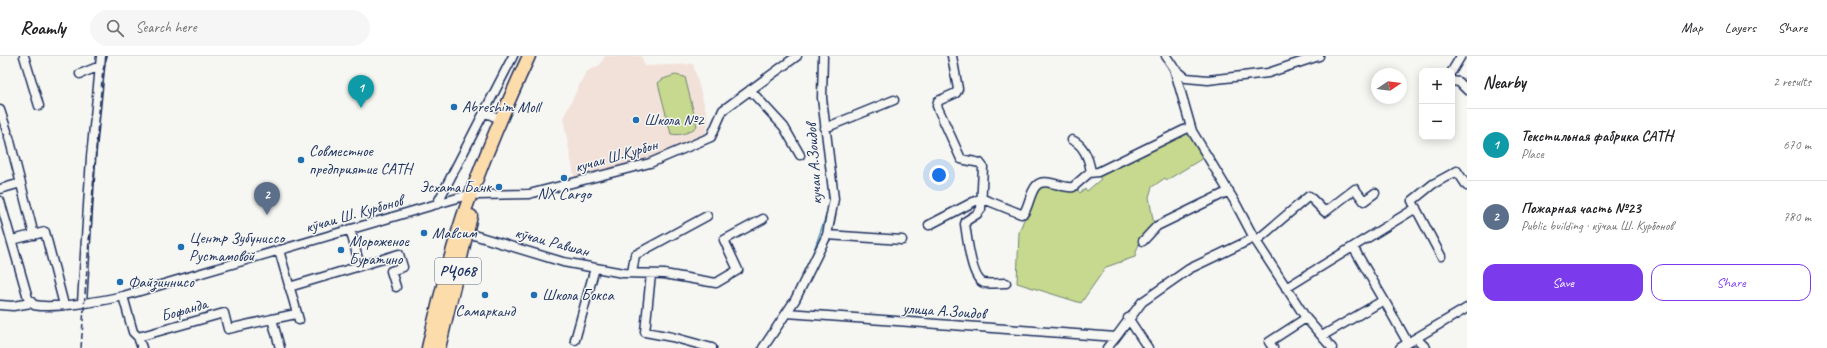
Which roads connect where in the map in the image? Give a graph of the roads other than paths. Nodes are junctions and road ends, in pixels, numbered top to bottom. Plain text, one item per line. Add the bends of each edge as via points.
1 (24, 56) edge
2 (102, 56) edge
3 (513, 56) edge
4 (529, 56) edge
5 (536, 56) edge
6 (797, 56) edge
7 (823, 56) edge
8 (952, 56) edge
9 (1166, 56) edge
10 (1320, 56) edge
11 (1461, 56) edge
12 (509, 64) junction
13 (100, 66) junction
14 (1174, 68) junction
15 (1454, 68) edge
16 (522, 70) junction
17 (80, 74) dead end
18 (1455, 81) edge
19 (750, 90) junction
20 (1467, 90) edge
21 (894, 100) dead end
22 (40, 106) dead end
23 (0, 110) edge
24 (484, 112) junction
25 (500, 119) junction
26 (1190, 127) junction
27 (825, 128) junction
28 (1072, 140) dead end
29 (800, 155) dead end
30 (1091, 172) junction
31 (21, 183) junction
32 (1467, 186) edge
33 (0, 189) edge
34 (1229, 192) junction
35 (1375, 193) dead end
36 (474, 195) junction
37 (981, 198) junction
38 (0, 201) edge
39 (437, 204) junction
40 (1416, 208) junction
41 (707, 216) dead end
42 (763, 220) dead end
43 (929, 224) dead end
44 (350, 229) junction
45 (467, 233) junction
46 (827, 234) junction
47 (34, 235) junction
48 (12, 240) junction
49 (902, 240) dead end
50 (1255, 240) junction
51 (1143, 242) dead end
52 (1353, 247) junction
53 (279, 250) junction
54 (1441, 256) dead end
55 (360, 266) junction
56 (595, 268) junction
57 (632, 273) junction
58 (651, 274) junction
59 (1006, 283) dead end
60 (289, 287) junction
61 (396, 287) dead end
62 (1286, 288) junction
63 (123, 296) junction
64 (1384, 300) junction
65 (31, 303) junction
66 (82, 303) junction
67 (64, 304) junction
68 (0, 305) edge
69 (1467, 308) edge
70 (787, 313) junction
71 (1128, 318) junction
72 (1306, 318) junction
73 (272, 319) junction
74 (1322, 336) junction
75 (138, 337) junction
76 (1116, 337) junction
77 (1416, 338) junction
78 (575, 340) dead end
79 (1408, 343) junction
80 (142, 348) edge
81 (280, 348) edge
82 (428, 348) edge
83 (440, 348) edge
84 (712, 348) edge
85 (763, 348) edge
86 (1107, 348) edge
87 (1148, 348) edge
88 (1272, 348) edge
89 (1332, 348) edge
90 (1400, 348) edge
91 (1426, 348) edge

1 - 22 street
2 - 13 street
3 - 12 street
4 - 16 highway, РҶ068
5 - 36 highway, РҶ068
6 - 19 street, кучаи Ш.Қурбон
7 - 27 street, кучаи А.Зоидов via 822,98
8 - 37 street via 958,89 956,93 938,101 937,106 961,159 982,164
9 - 14 street
10 - 14 street via 1268,73 1208,80 1186,78
11 - 15 street
12 - 16 street
12 - 24 street
13 - 17 street
13 - 66 street via 91,157
14 - 26 street
16 - 25 highway, РҶ068
18 - 20 street
19 - 29 street via 784,127
19 - 36 street, кучаи Ш.Қурбон via 723,110 712,137 650,164 529,194
21 - 27 street
23 - 31 street
24 - 25 street
24 - 39 street
25 - 36 highway, РҶ068
26 - 30 street via 1098,172
26 - 34 street
27 - 46 street, кучаи А.Зоидов via 834,199
28 - 30 street via 1079,143
30 - 37 street via 1070,188 1044,182 1039,184 1035,187 1024,213 1021,214
31 - 33 street
31 - 47 street
32 - 40 street via 1457,171 1433,184 1412,201
34 - 50 street
34 - 51 street via 1157,226
35 - 50 street via 1364,201 1355,189 1325,212 1309,196
36 - 39 street, кӯчаи Ш. Курбонов
36 - 45 highway, РҶ068
36 - 82 highway, РҶ068 via 454,246
37 - 43 street
37 - 59 street via 979,212 965,224 972,264 976,277 983,283
38 - 48 street
39 - 44 street, кӯчаи Ш. Курбонов
40 - 52 street
40 - 54 street
41 - 57 street via 635,255
42 - 58 street, кӯчаи Равшан via 724,240 738,270 716,283
44 - 53 street, кӯчаи Ш. Курбонов
44 - 55 street
45 - 56 street, кӯчаи Равшан via 563,262
45 - 83 highway, РҶ068
46 - 49 street
46 - 70 street, кучаи А.Зоидов
47 - 48 street
47 - 67 street via 45,232
48 - 65 street
50 - 62 street
50 - 71 street via 1189,269 1142,302
52 - 62 street
52 - 64 street
53 - 60 street, Бофанда
53 - 63 street, кӯчаи Ш. Курбонов
55 - 60 street
55 - 61 street via 399,254 403,267 390,271
56 - 57 street, кӯчаи Равшан
56 - 78 street
57 - 58 street, кӯчаи Равшан
58 - 84 street via 645,332
60 - 73 street, Бофанда via 297,317
62 - 72 street
63 - 66 street, кӯчаи Ш. Курбонов
63 - 75 street via 133,332
64 - 74 street
64 - 79 street
65 - 67 street, кӯчаи Ш. Курбонов via 38,306
65 - 68 street, кӯчаи Ш. Курбонов
66 - 67 street, кӯчаи Ш. Курбонов
69 - 77 street
70 - 76 street, улица А.Зоидов
70 - 85 street, кучаи А.Зоидов
71 - 76 street
71 - 87 street
72 - 74 street
72 - 88 street via 1269,342
73 - 75 street, Бофанда via 228,329 224,313
73 - 81 street
74 - 89 street
75 - 80 street
76 - 86 street
77 - 79 street
77 - 91 street
79 - 90 street

